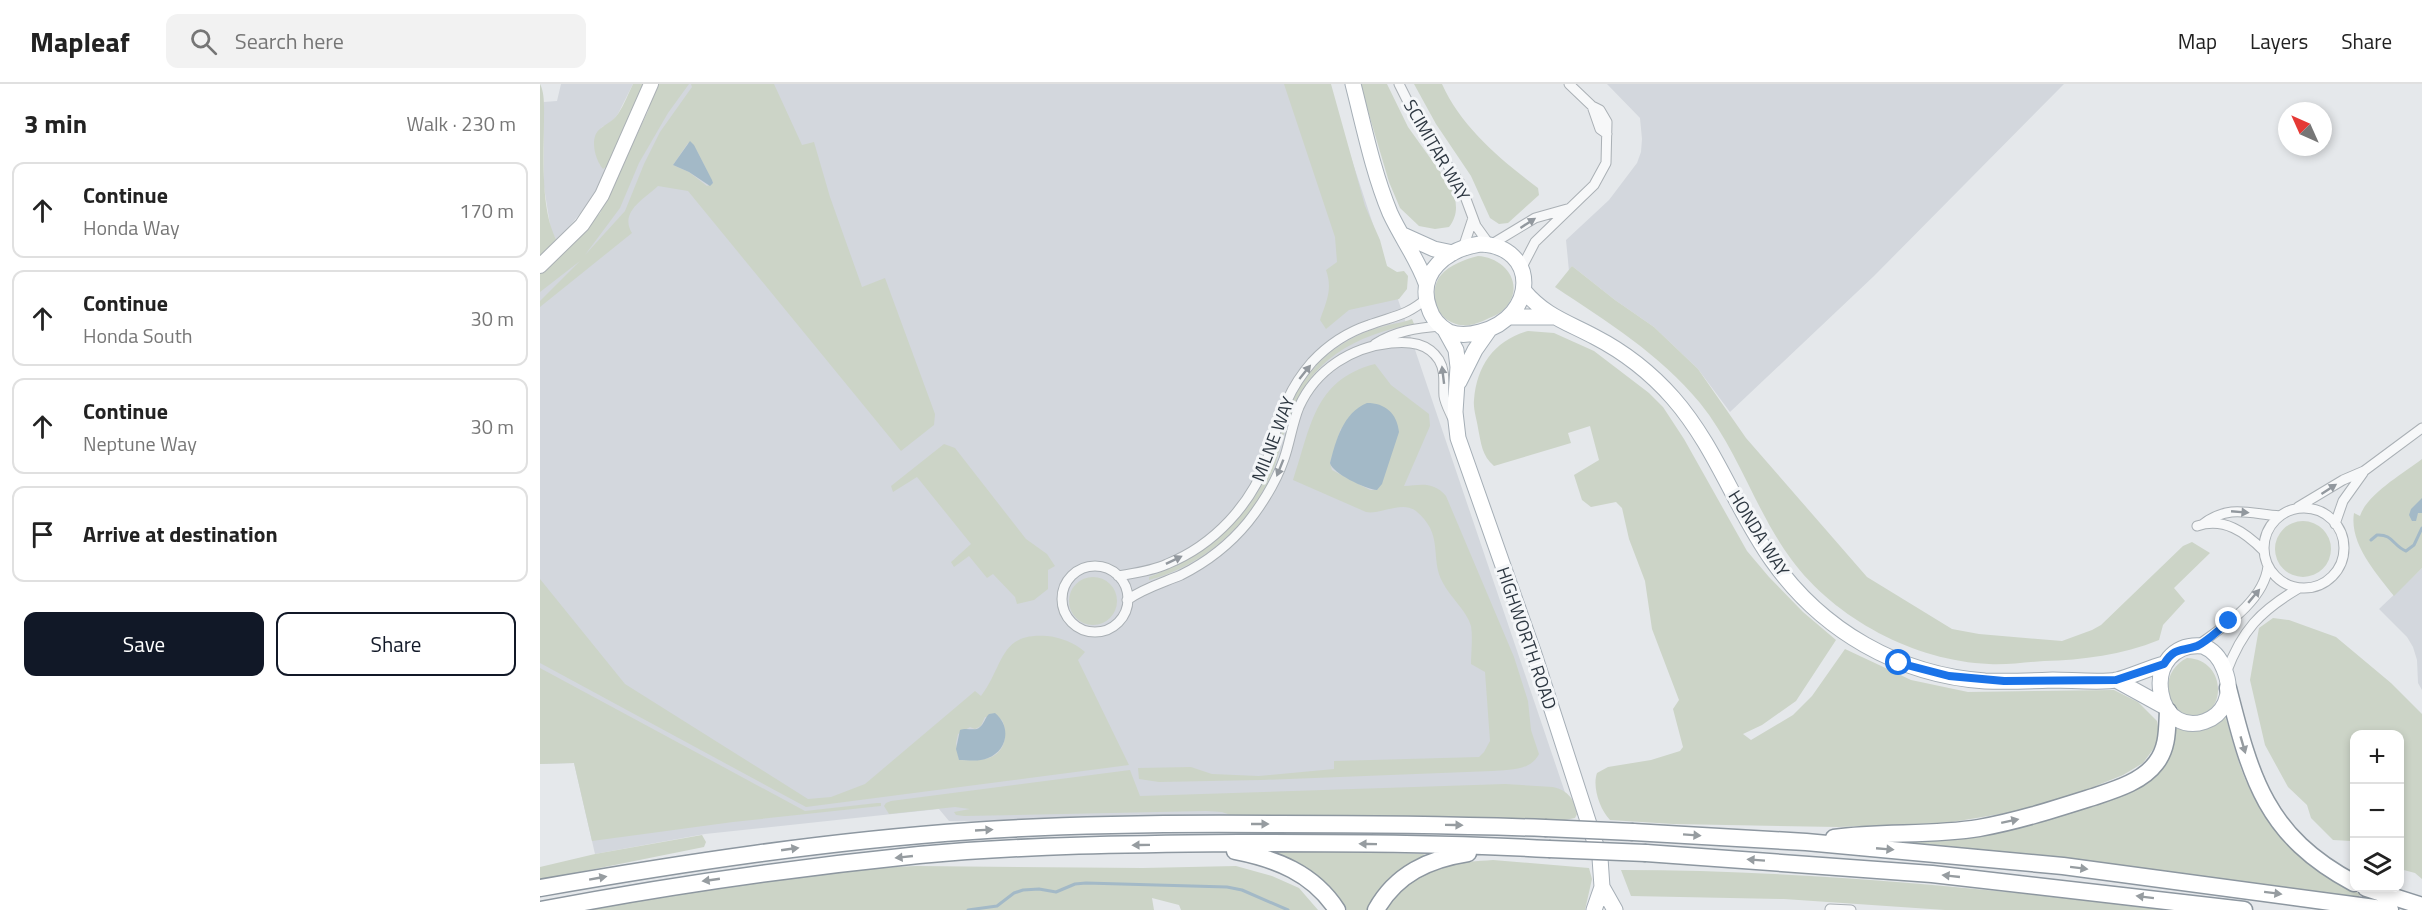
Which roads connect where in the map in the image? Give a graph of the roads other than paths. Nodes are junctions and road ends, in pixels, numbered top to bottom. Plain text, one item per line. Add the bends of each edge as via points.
1 (651, 84) edge
2 (1353, 84) edge
3 (1399, 84) edge
4 (1569, 84) edge
5 (1567, 209) junction
6 (1473, 218) junction
7 (1403, 235) junction
8 (1491, 244) junction
9 (1458, 250) junction
10 (540, 266) edge
11 (1521, 269) junction
12 (1426, 290) junction
13 (1524, 291) junction
14 (1509, 317) junction
15 (1553, 317) junction
16 (1443, 328) junction
17 (1488, 330) junction
18 (1372, 345) junction
19 (1455, 390) junction
20 (1456, 425) junction
21 (2422, 428) edge
22 (2364, 471) junction
23 (2294, 510) junction
24 (2280, 516) junction
25 (2335, 524) junction
26 (2264, 551) junction
27 (2268, 566) junction
28 (1119, 576) junction
29 (2299, 588) junction
30 (1127, 600) junction
31 (2197, 646) junction
32 (2164, 664) junction
33 (2116, 680) junction
34 (2227, 681) junction
35 (2166, 709) junction
36 (1806, 842) junction
37 (1200, 843) junction
38 (1511, 847) junction
39 (2350, 880) edge
40 (1602, 887) junction
41 (540, 888) edge
42 (2378, 892) edge
43 (2422, 906) edge
44 (1830, 909) edge
45 (541, 910) edge
46 (1336, 910) edge
47 (1376, 910) edge
48 (1594, 910) edge
49 (1615, 910) edge
50 (1851, 910) edge
51 (2244, 910) edge
52 (2390, 910) edge

1 - 10 main road via 602,195 582,225
2 - 7 main road via 1384,196
3 - 6 street, SCIMITAR WAY via 1420,126 1460,183
4 - 5 street via 1592,106 1600,129 1607,134 1608,156 1594,185
8 -> 5 street via 1535,218
5 - 11 street via 1535,242
6 - 8 street, SCIMITAR WAY
6 - 9 street, SCIMITAR WAY
7 - 9 main road via 1434,249
7 - 12 main road
8 - 9 main road
8 - 11 main road via 1511,256
9 - 12 main road via 1438,262
11 - 13 main road
12 - 16 main road via 1431,313
28 -> 12 street, MILNE WAY via 1168,564 1220,529 1254,487 1290,391 1313,362 1345,336 1406,314
13 - 14 main road via 1516,311
13 - 15 main road, HONDA WAY
14 - 15 main road, HONDA WAY
14 - 17 main road
15 - 33 main road, HONDA WAY via 1625,355 1672,397 1708,445 1773,561 1812,606 1854,639 1899,663 1949,676 1987,681
16 - 17 main road via 1462,335
16 - 18 street, MILNE WAY via 1403,330
16 - 19 main road, HIGHWORTH ROAD via 1456,350
17 - 19 main road, HIGHWORTH ROAD
20 -> 18 street, MILNE WAY via 1445,401 1443,370 1433,353 1409,341
18 -> 30 street, MILNE WAY via 1341,359 1309,389 1299,406 1271,488 1239,533 1192,569 1143,589
19 - 20 main road, HIGHWORTH ROAD
20 - 40 main road, HIGHWORTH ROAD via 1596,844
21 - 22 street
23 -> 22 street
22 - 25 street via 2348,493
23 - 24 street
23 - 25 street via 2316,510
24 - 26 street via 2266,535
26 -> 24 street via 2241,530 2220,524 2200,525 2231,511
25 - 29 street via 2343,545 2338,567 2322,584
26 - 27 street
27 - 29 street via 2284,583
31 -> 27 street via 2257,593
28 - 30 street
28 - 30 street via 1101,567 1086,567 1077,572 1064,589 1064,610 1080,628 1102,631 1122,616
29 - 34 street via 2255,619 2236,649
31 - 32 main road via 2176,651
31 - 34 main road via 2214,652 2221,660
32 - 33 main road, HONDA WAY
32 - 35 main road via 2160,687
33 - 35 main road, HONDA WAY
34 - 35 main road via 2226,703 2207,722 2185,722
34 -> 39 highway via 2250,768 2274,817 2311,856
36 -> 35 highway via 1978,828 2039,815 2102,794 2141,777 2158,761 2165,746
41 -> 36 highway, bridge via 836,843 1094,825 1383,824
36 -> 52 highway via 2063,866
38 -> 37 highway
37 -> 45 highway via 1057,846 900,857 698,882
37 - 46 highway via 1293,868 1312,881
38 - 47 highway via 1453,856 1422,866 1399,881
51 -> 38 highway, bridge via 1932,874
40 - 48 main road, HIGHWORTH ROAD
40 - 49 main road, HIGHWORTH ROAD
42 - 43 highway
44 - 50 street

